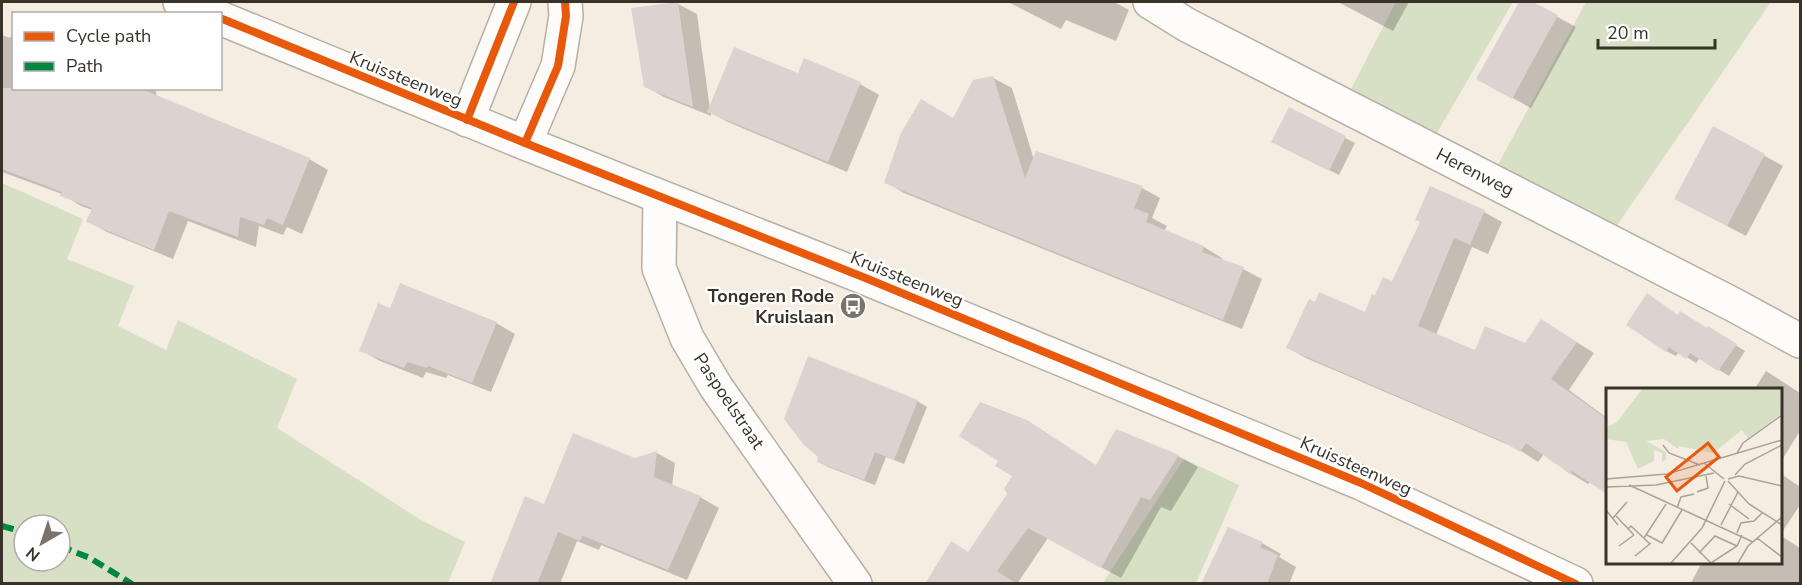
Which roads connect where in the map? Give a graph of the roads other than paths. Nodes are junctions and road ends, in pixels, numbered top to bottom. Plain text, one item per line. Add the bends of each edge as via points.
1 (180, 2) edge
2 (514, 2) edge
3 (565, 2) edge
4 (1150, 2) edge
5 (204, 12) edge
6 (222, 19) edge
7 (467, 120) junction
8 (525, 143) junction
9 (660, 197) junction
10 (1800, 341) edge
11 (855, 584) edge
12 (1576, 584) edge

1 - 5 main road
2 - 7 main road
3 - 8 main road via 558,66
4 - 10 main road, Herenweg via 1187,25
6 - 7 main road, Kruissteenweg
7 - 8 main road, Kruissteenweg
8 - 9 main road, Kruissteenweg
9 - 11 main road, Paspoelstraat via 659,268 687,338 716,387
9 - 12 main road, Kruissteenweg via 1362,483

